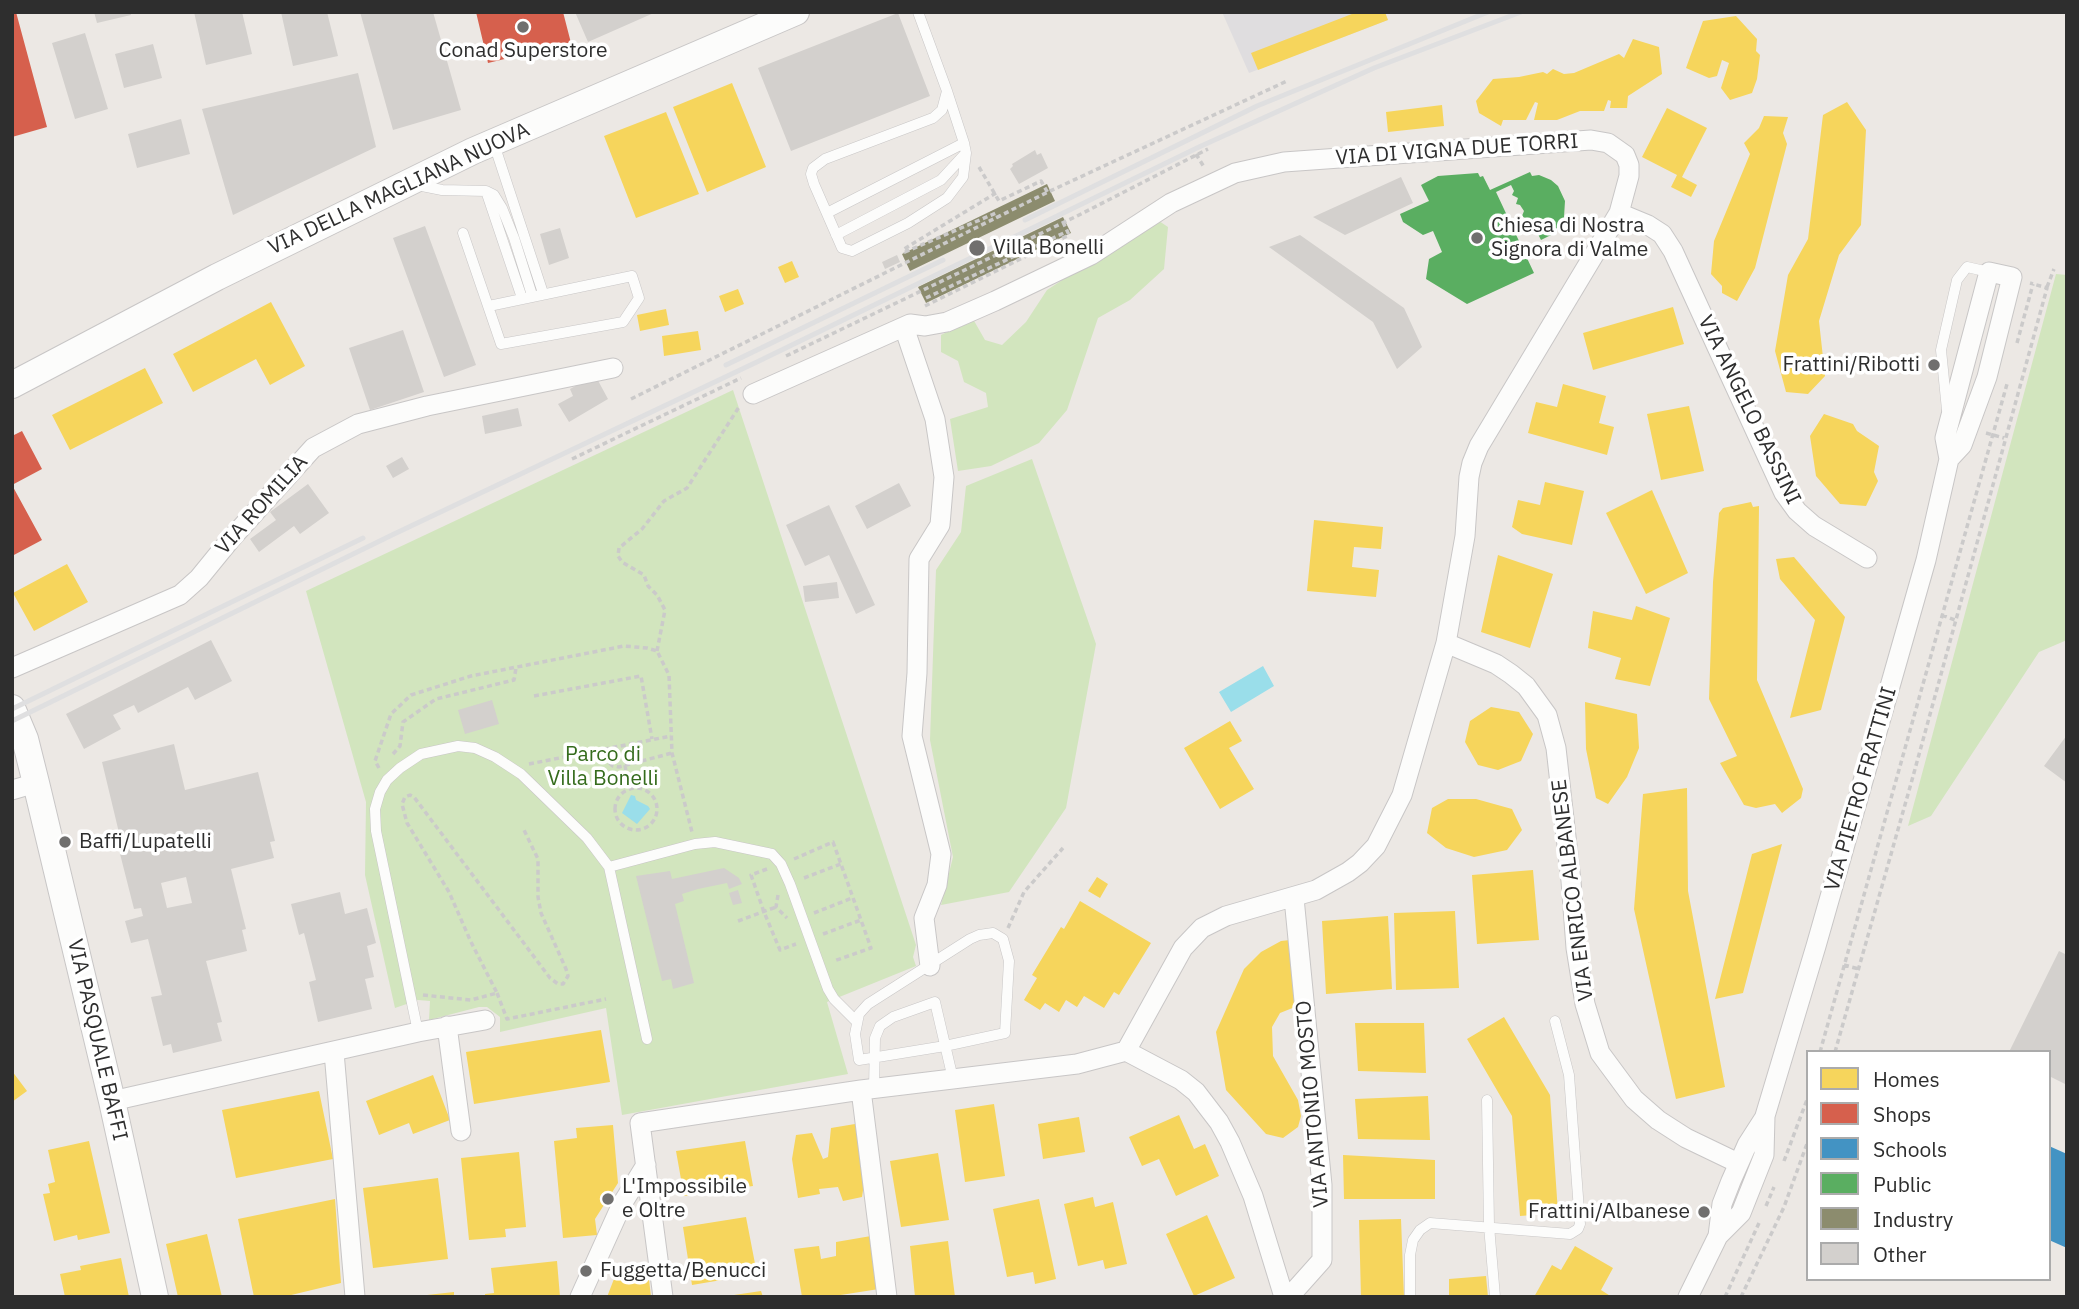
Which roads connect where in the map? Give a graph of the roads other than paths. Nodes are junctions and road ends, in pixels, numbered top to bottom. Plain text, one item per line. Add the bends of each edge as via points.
1 (796, 12) edge
2 (918, 12) edge
3 (947, 91) junction
4 (494, 142) junction
5 (965, 148) junction
6 (407, 183) junction
7 (827, 213) junction
8 (1619, 213) junction
9 (463, 233) dead end
10 (836, 235) junction
11 (1989, 272) junction
12 (532, 295) junction
13 (489, 306) junction
14 (910, 324) junction
15 (613, 368) dead end
16 (12, 385) edge
17 (748, 385) road end
18 (1950, 425) junction
19 (1949, 459) junction
20 (1867, 558) dead end
21 (1446, 643) junction
22 (12, 668) edge
23 (12, 708) edge
24 (24, 787) edge
25 (610, 867) junction
26 (1294, 898) junction
27 (930, 966) junction
28 (485, 1020) dead end
29 (1555, 1021) dead end
30 (857, 1022) junction
31 (447, 1026) junction
32 (418, 1032) junction
33 (646, 1039) dead end
34 (945, 1046) junction
35 (1126, 1051) junction
36 (334, 1052) junction
37 (876, 1057) junction
38 (953, 1079) junction
39 (867, 1090) junction
40 (1487, 1100) dead end
41 (112, 1101) junction
42 (1765, 1116) junction
43 (461, 1131) dead end
44 (1738, 1163) junction
45 (646, 1165) junction
46 (1489, 1226) junction
47 (1718, 1236) junction
48 (155, 1297) edge
49 (355, 1297) edge
50 (580, 1297) edge
51 (663, 1297) edge
52 (887, 1297) edge
53 (1287, 1297) edge
54 (1410, 1297) edge
55 (1495, 1297) edge
56 (1688, 1297) edge

1 - 4 main road, VIA DELLA MAGLIANA NUOVA
2 - 3 lane
3 - 5 lane
3 - 7 lane via 942,110 933,118 815,166 812,178
4 - 6 main road, VIA DELLA MAGLIANA NUOVA
4 - 12 lane
5 - 7 lane
5 - 10 lane via 941,180
5 - 10 lane via 962,177 939,204 852,251 842,248
6 - 12 lane via 495,195
6 - 16 main road, VIA DELLA MAGLIANA NUOVA
7 - 10 lane
8 - 14 street, VIA DI VIGNA DUE TORRI via 1629,165 1620,150 1591,140 1284,162 1235,173 1171,203 1091,255 947,322
8 - 20 street, VIA ANGELO BASSINI via 1662,234 1673,251 1784,493 1814,526
8 - 21 street, VIA DI VIGNA DUE TORRI via 1476,455
9 - 13 lane
11 - 18 street, VIA PIETRO FRATTINI
11 - 18 lane, VIA PIETRO FRATTINI via 1967,267 1956,280 1941,350
11 - 19 street, VIA PIETRO FRATTINI via 2012,277 1987,377 1962,444
12 - 13 lane
12 - 13 lane via 632,276 639,299 623,322 501,344
14 - 17 street, VIA DI VIGNA DUE TORRI
14 - 27 street via 906,332 935,419 944,477 940,525 919,559 912,736 941,854 937,885 924,918
15 - 22 street, VIA ROMILIA via 358,424 313,448 180,595
18 - 19 street, VIA PIETRO FRATTINI via 1945,438
19 - 42 street, VIA PIETRO FRATTINI via 1926,560
21 - 26 street, VIA DI VIGNA DUE TORRI via 1402,795 1376,846 1348,872
21 - 44 street, VIA ENRICO ALBANESE via 1511,674 1538,699 1547,715 1556,748 1578,960 1600,1052 1634,1099 1658,1120
23 - 24 main road, VIA PASQUALE BAFFI via 25,739
24 - 41 main road, VIA PASQUALE BAFFI
25 - 30 lane via 715,842 772,854 781,864 834,999
25 - 32 lane via 521,774 475,748 458,746 421,754 387,780 375,809 376,831
25 - 33 lane
26 - 35 street, VIA DI VIGNA DUE TORRI via 1226,916 1202,928 1183,948
26 - 53 street, VIA ANTONIO MOSTO via 1322,1185 1322,1261
27 - 30 lane via 868,1004
27 - 34 lane via 979,934 993,933 1003,939 1009,961 1005,1032
28 - 31 street
29 - 46 lane via 1569,1075 1580,1224 1570,1234
30 - 37 lane via 859,1060
31 - 32 street
31 - 43 street
32 - 36 street
34 - 37 lane
34 - 37 lane via 935,1002 882,1023
34 - 38 lane
35 - 38 street via 1076,1064
35 - 53 street via 1181,1080 1219,1122 1253,1196
36 - 41 street
36 - 49 street
37 - 39 lane
38 - 39 street
39 - 45 street via 640,1123
39 - 52 street
40 - 46 lane
41 - 48 main road, VIA PASQUALE BAFFI
42 - 44 street, VIA PIETRO FRATTINI
42 - 47 street, VIA PIETRO FRATTINI via 1764,1155 1746,1201 1741,1213
44 - 47 street, VIA PIETRO FRATTINI via 1722,1204
45 - 50 street via 622,1204
45 - 51 street
46 - 54 lane via 1430,1223 1420,1230 1410,1255
46 - 55 lane
47 - 56 street, VIA PIETRO FRATTINI

